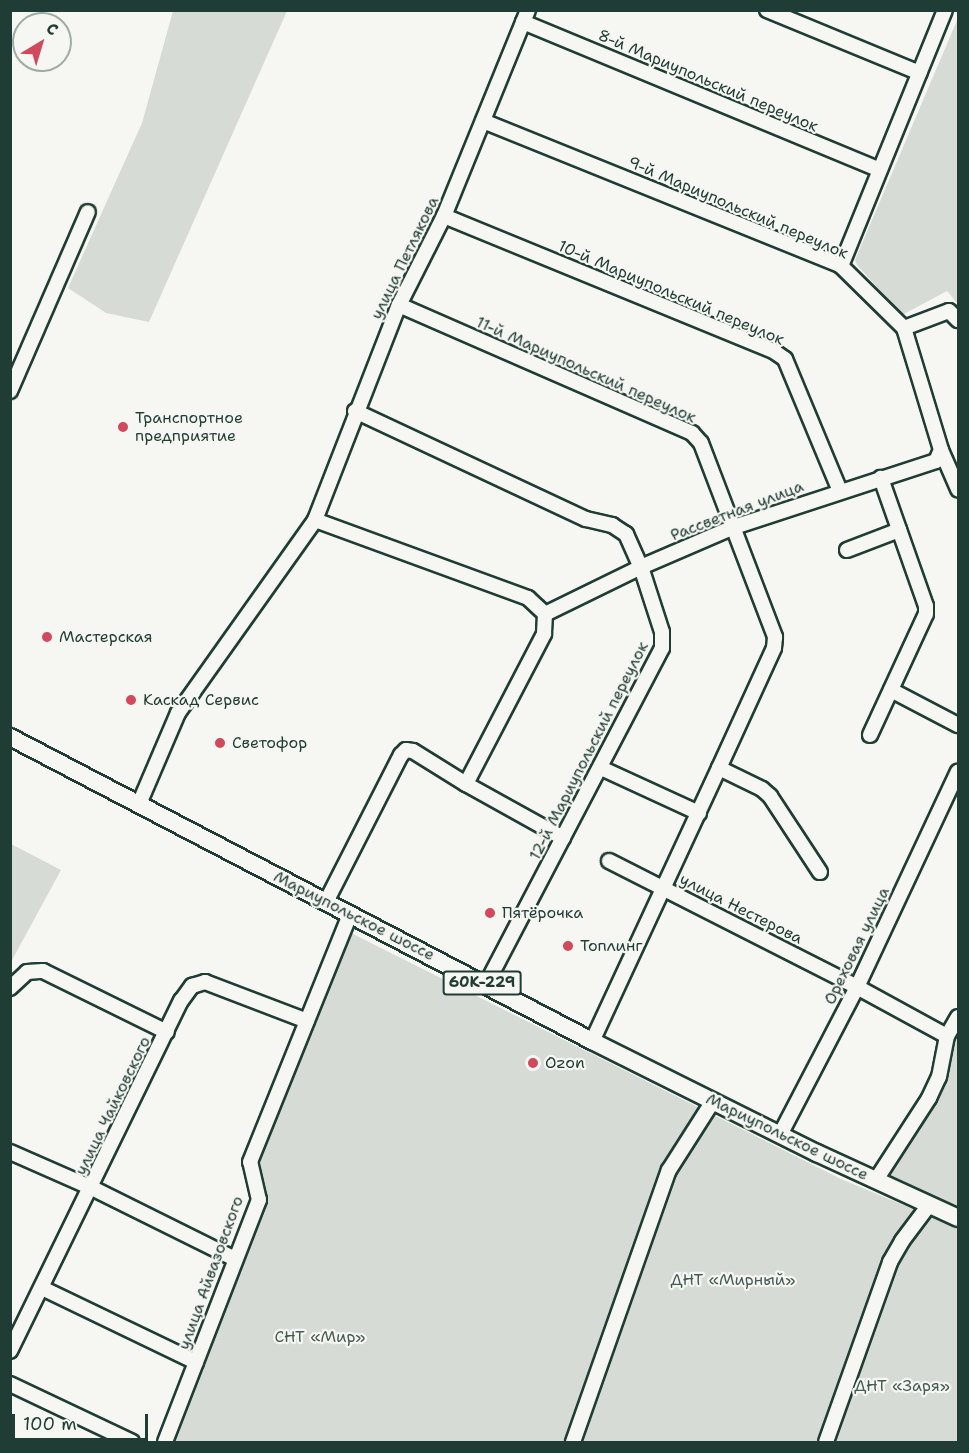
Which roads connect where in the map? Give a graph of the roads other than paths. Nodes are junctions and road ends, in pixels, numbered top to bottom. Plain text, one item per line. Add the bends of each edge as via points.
1 (767, 10) edge
2 (945, 10) edge
3 (525, 16) edge
4 (920, 73) junction
5 (483, 121) junction
6 (880, 170) junction
7 (88, 212) dead end
8 (444, 216) junction
9 (841, 266) junction
10 (399, 305) junction
11 (958, 320) edge
12 (904, 328) junction
13 (10, 391) edge
14 (355, 411) junction
15 (941, 450) junction
16 (881, 478) junction
17 (958, 489) edge
18 (840, 491) junction
19 (315, 520) junction
20 (734, 527) junction
21 (899, 530) junction
22 (847, 550) dead end
23 (641, 567) junction
24 (545, 614) junction
25 (891, 690) junction
26 (958, 725) edge
27 (870, 735) dead end
28 (10, 737) edge
29 (601, 768) junction
30 (719, 768) junction
31 (958, 771) edge
32 (466, 784) junction
33 (139, 804) junction
34 (699, 813) junction
35 (563, 838) junction
36 (609, 861) dead end
37 (820, 872) dead end
38 (663, 888) junction
39 (326, 902) junction
40 (350, 914) junction
41 (486, 985) junction
42 (11, 987) edge
43 (857, 987) junction
44 (958, 1017) edge
45 (307, 1021) junction
46 (167, 1032) junction
47 (947, 1036) junction
48 (592, 1041) junction
49 (713, 1101) junction
50 (781, 1134) junction
51 (10, 1152) edge
52 (876, 1180) junction
53 (92, 1188) junction
54 (929, 1205) junction
55 (958, 1218) edge
56 (235, 1259) junction
57 (42, 1288) junction
58 (10, 1351) edge
59 (196, 1362) junction
60 (10, 1384) edge
61 (132, 1443) edge
62 (165, 1443) edge
63 (573, 1443) edge
64 (826, 1443) edge

1 - 4 street
2 - 4 street
3 - 5 street, улица Петлякова
3 - 6 street, 8-й Мариупольский переулок
4 - 6 street
5 - 8 street, улица Петлякова
5 - 9 street, 9-й Мариупольский переулок
6 - 9 street
7 - 13 street
8 - 10 street, улица Петлякова
8 - 18 street, 10-й Мариупольский переулок via 775,352 785,359
9 - 12 street, 9-й Мариупольский переулок
10 - 14 street, улица Петлякова
10 - 20 street, 11-й Мариупольский переулок via 692,433 701,442
11 - 12 street via 950,311
12 - 15 street, 9-й Мариупольский переулок
14 - 19 street, улица Петлякова
14 - 23 street, 12-й Мариупольский переулок via 586,519 612,525 626,534
15 - 16 street, Рассветная улица via 936,461
15 - 17 street, 9-й Мариупольский переулок
16 - 18 street, Рассветная улица
16 - 21 street
18 - 20 street, Рассветная улица
19 - 24 street via 528,598
19 - 33 street, улица Петлякова via 178,713
20 - 23 street, Рассветная улица
20 - 30 street, 11-й Мариупольский переулок via 775,637 774,648
21 - 22 street
21 - 25 street via 926,614
23 - 24 street, Рассветная улица
23 - 29 street, 12-й Мариупольский переулок via 662,632 662,648
24 - 32 street via 544,634
25 - 26 street
25 - 27 street
28 - 33 main road, Мариупольское шоссе / 60К-229
29 - 34 street
29 - 35 street, 12-й Мариупольский переулок
30 - 34 street, 11-й Мариупольский переулок
30 - 37 street via 770,796
31 - 43 street, Ореховая улица
32 - 35 street
32 - 39 street via 406,750
33 - 39 main road, Мариупольское шоссе / 60К-229
34 - 38 street, 11-й Мариупольский переулок
35 - 41 street, 12-й Мариупольский переулок
36 - 38 street, улица Нестерова
38 - 43 street, улица Нестерова
38 - 48 street, 11-й Мариупольский переулок
39 - 40 main road, Мариупольское шоссе / 60К-229
40 - 41 main road, Мариупольское шоссе / 60К-229
40 - 45 street, улица Айвазовского
41 - 48 main road, Мариупольское шоссе / 60К-229
42 - 46 street via 27,972 43,971
43 - 47 street, улица Нестерова
43 - 50 street, Ореховая улица
44 - 47 street
45 - 46 street, улица Чайковского via 205,982 192,987 181,1001
45 - 56 street, улица Айвазовского via 250,1162 259,1200
46 - 53 street, улица Чайковского
47 - 52 street via 939,1077
48 - 49 main road, Мариупольское шоссе / 60К-229
49 - 50 main road, Мариупольское шоссе / 60К-229
49 - 63 street via 669,1170
50 - 52 main road, Мариупольское шоссе / 60К-229
51 - 53 street
52 - 54 main road, Мариупольское шоссе / 60К-229
53 - 56 street
53 - 57 street, улица Чайковского
54 - 55 main road, Мариупольское шоссе / 60К-229
54 - 64 street via 890,1262
56 - 59 street, улица Айвазовского
57 - 58 street, улица Чайковского
57 - 59 street
59 - 62 street, улица Айвазовского
60 - 61 street

